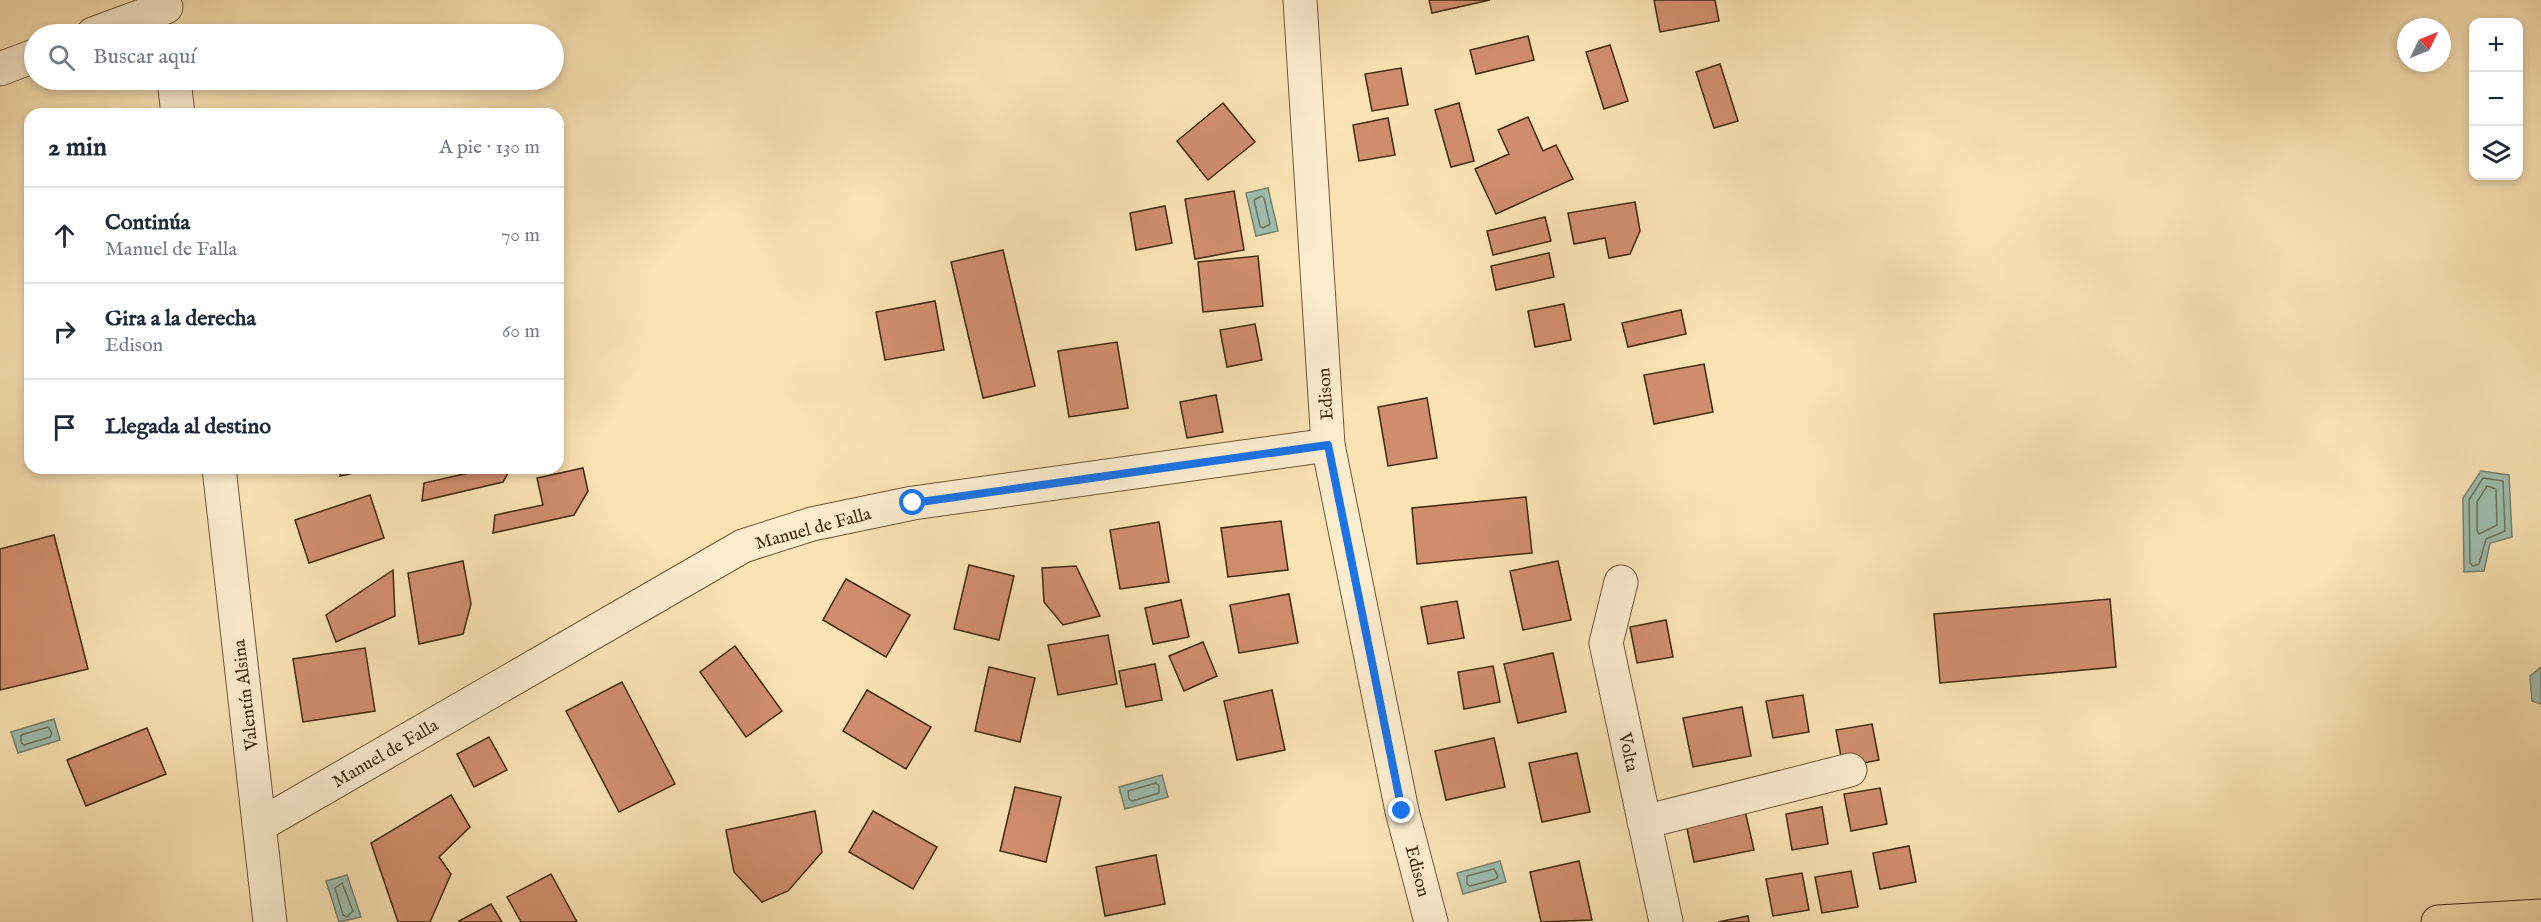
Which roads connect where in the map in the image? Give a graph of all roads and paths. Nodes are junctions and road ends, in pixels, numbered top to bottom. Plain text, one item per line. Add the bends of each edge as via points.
1 (1300, 0) edge
2 (167, 14) edge
3 (130, 24) edge
4 (24, 60) edge
5 (0, 69) edge
6 (175, 90) edge
7 (177, 108) edge
8 (1328, 445) junction
9 (220, 474) edge
10 (1621, 582) dead end
11 (1850, 770) dead end
12 (1644, 822) junction
13 (260, 825) junction
14 (2541, 916) edge
15 (270, 922) edge
16 (1431, 922) edge
17 (1666, 922) edge
18 (2438, 922) edge

1 - 8 street, Edison
2 - 3 street
4 - 5 street
6 - 7 street
8 - 13 street, Manuel de Falla via 913,503 812,524 743,546
8 - 16 street, Edison via 1402,811
9 - 13 street, Valentín Alsina
10 - 12 street, Volta via 1606,643
11 - 12 street
12 - 17 street, Volta
13 - 15 street, Valentín Alsina
14 - 18 main road

